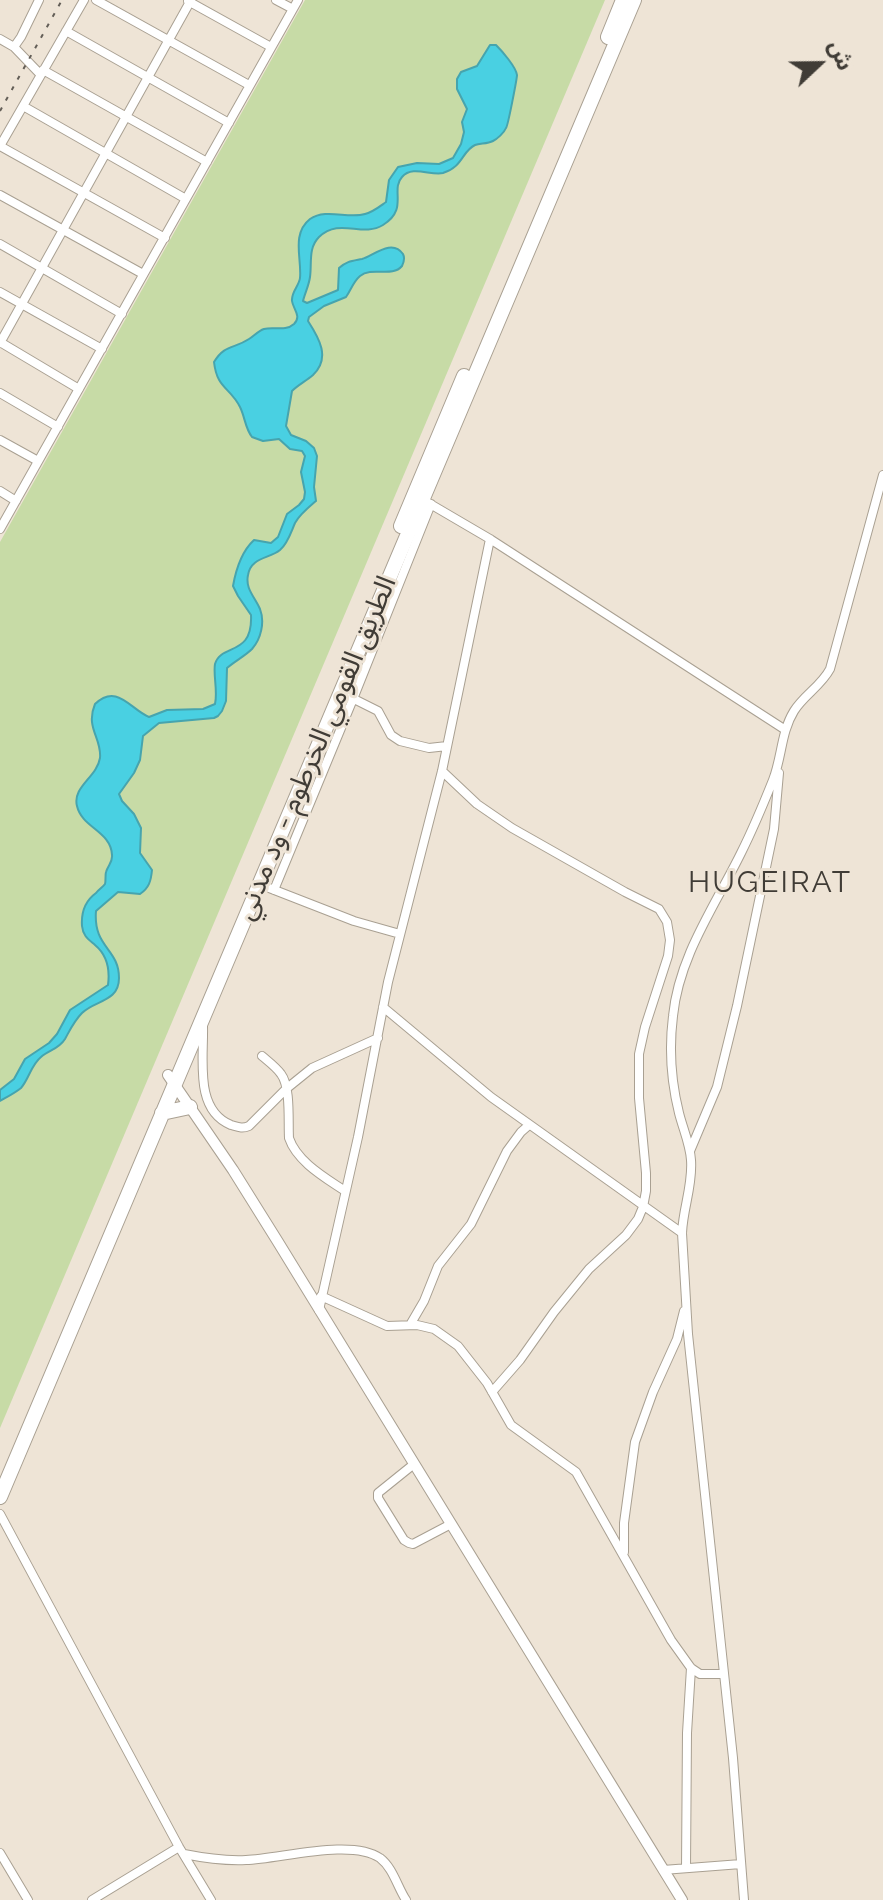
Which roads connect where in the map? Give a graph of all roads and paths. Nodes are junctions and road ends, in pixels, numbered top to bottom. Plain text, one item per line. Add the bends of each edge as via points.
1 (39, 0) edge
2 (84, 0) edge
3 (96, 0) edge
4 (276, 0) edge
5 (298, 0) edge
6 (623, 0) edge
7 (634, 0) edge
8 (189, 1) edge
9 (293, 9) junction
10 (66, 31) junction
11 (0, 39) edge
12 (168, 41) junction
13 (14, 47) junction
14 (271, 47) junction
15 (42, 72) junction
16 (148, 77) junction
17 (249, 85) junction
18 (23, 106) junction
19 (127, 116) junction
20 (229, 123) junction
21 (0, 146) edge
22 (105, 154) junction
23 (207, 162) junction
24 (84, 192) junction
25 (0, 195) edge
26 (186, 199) junction
27 (62, 229) junction
28 (165, 238) junction
29 (0, 244) edge
30 (41, 267) junction
31 (143, 274) junction
32 (0, 292) edge
33 (20, 304) junction
34 (122, 314) junction
35 (0, 342) edge
36 (102, 349) junction
37 (79, 389) junction
38 (0, 393) edge
39 (58, 427) junction
40 (0, 440) edge
41 (38, 461) junction
42 (883, 475) edge
43 (0, 491) edge
44 (423, 499) junction
45 (16, 501) junction
46 (0, 529) edge
47 (490, 539) junction
48 (347, 695) junction
49 (784, 729) junction
50 (447, 746) junction
51 (781, 757) junction
52 (442, 771) junction
53 (259, 884) junction
54 (274, 890) junction
55 (400, 934) junction
56 (383, 1007) junction
57 (202, 1018) junction
58 (378, 1038) junction
59 (262, 1056) dead end
60 (172, 1079) junction
61 (286, 1089) junction
62 (190, 1107) junction
63 (162, 1113) junction
64 (529, 1125) junction
65 (690, 1151) junction
66 (345, 1191) junction
67 (643, 1207) junction
68 (682, 1233) junction
69 (321, 1296) junction
70 (686, 1302) junction
71 (319, 1310) junction
72 (410, 1325) junction
73 (492, 1392) junction
74 (414, 1464) junction
75 (0, 1472) edge
76 (0, 1497) edge
77 (0, 1514) edge
78 (451, 1524) junction
79 (624, 1556) junction
80 (691, 1668) junction
81 (724, 1674) junction
82 (182, 1850) junction
83 (0, 1853) edge
84 (741, 1864) junction
85 (686, 1868) junction
86 (663, 1870) junction
87 (28, 1900) edge
88 (92, 1900) edge
89 (211, 1900) edge
90 (406, 1900) edge
91 (682, 1900) edge
92 (744, 1900) edge

1 - 13 street
2 - 10 street
3 - 12 street
4 - 9 street
5 - 9 street
6 - 44 highway, الطريق القومي الخرطوم - ود مدني
7 - 44 highway, الطريق القومي الخرطوم - ود مدني
8 - 12 street
8 - 14 street
9 - 14 street
10 - 15 street
10 - 16 street
11 - 13 street
12 - 16 street
12 - 17 street
13 - 15 street
14 - 17 street
15 - 18 street
15 - 19 street
16 - 19 street
16 - 20 street
17 - 20 street
18 - 21 street
18 - 22 street
19 - 22 street
19 - 23 street
20 - 23 street
21 - 24 street
22 - 24 street
22 - 26 street
23 - 26 street
24 - 27 street
24 - 28 street
25 - 27 street
26 - 28 street
27 - 30 street
27 - 31 street
28 - 31 street
29 - 30 street
30 - 33 street
30 - 34 street
31 - 34 street
32 - 33 street
33 - 35 street
33 - 36 street
34 - 36 street
35 - 37 street
36 - 37 street
37 - 39 street
38 - 39 street
39 - 41 street
40 - 41 street
41 - 45 street
42 - 49 street via 830,669
43 - 45 street
44 - 47 street
44 - 48 highway, الطريق القومي الخرطوم - ود مدني
44 - 60 highway, الطريق القومي الخرطوم - ود مدني
45 - 46 street
47 - 49 street
47 - 50 street
48 - 50 street via 378,711 400,741
48 - 53 highway, الطريق القومي الخرطوم - ود مدني
48 - 54 street
49 - 51 street
50 - 52 street
51 - 65 street via 774,829 734,1019 717,1087
51 - 65 street via 680,982 671,1041 673,1089
52 - 55 street
52 - 67 street via 491,815 664,915 670,948 639,1054
53 - 54 street
53 - 57 highway, الطريق القومي الخرطوم - ود مدني
54 - 55 street
55 - 56 street
56 - 58 street
56 - 64 street
57 - 60 highway, الطريق القومي الخرطوم - ود مدني
57 - 61 street via 204,1089 216,1116 246,1128
58 - 61 street via 318,1064
58 - 66 street
59 - 61 street via 280,1071
60 - 62 street
60 - 63 highway, الطريق القومي الخرطوم - ود مدني
60 - 75 highway, الطريق القومي الخرطوم - ود مدني
61 - 66 street via 291,1146
62 - 63 highway
62 - 71 street
63 - 76 highway, الطريق القومي الخرطوم - ود مدني
64 - 67 street
64 - 72 street via 507,1151 471,1224 438,1266
65 - 68 street
66 - 69 street
67 - 68 street
67 - 73 street via 626,1235 589,1269
68 - 70 street
69 - 71 street
69 - 72 street via 387,1326
70 - 79 street via 677,1339 635,1442
70 - 81 street
71 - 74 street
72 - 73 street via 434,1329 450,1339
73 - 79 street via 511,1425 576,1472
74 - 78 street
74 - 78 street via 378,1498 409,1543
77 - 82 street
78 - 86 street
79 - 80 street
80 - 81 street via 700,1674
80 - 85 street
81 - 84 street
82 - 88 street
82 - 89 street
82 - 90 street via 249,1860 323,1850 362,1851 388,1866
83 - 87 street
84 - 85 street
84 - 92 street
85 - 86 street
86 - 91 street

